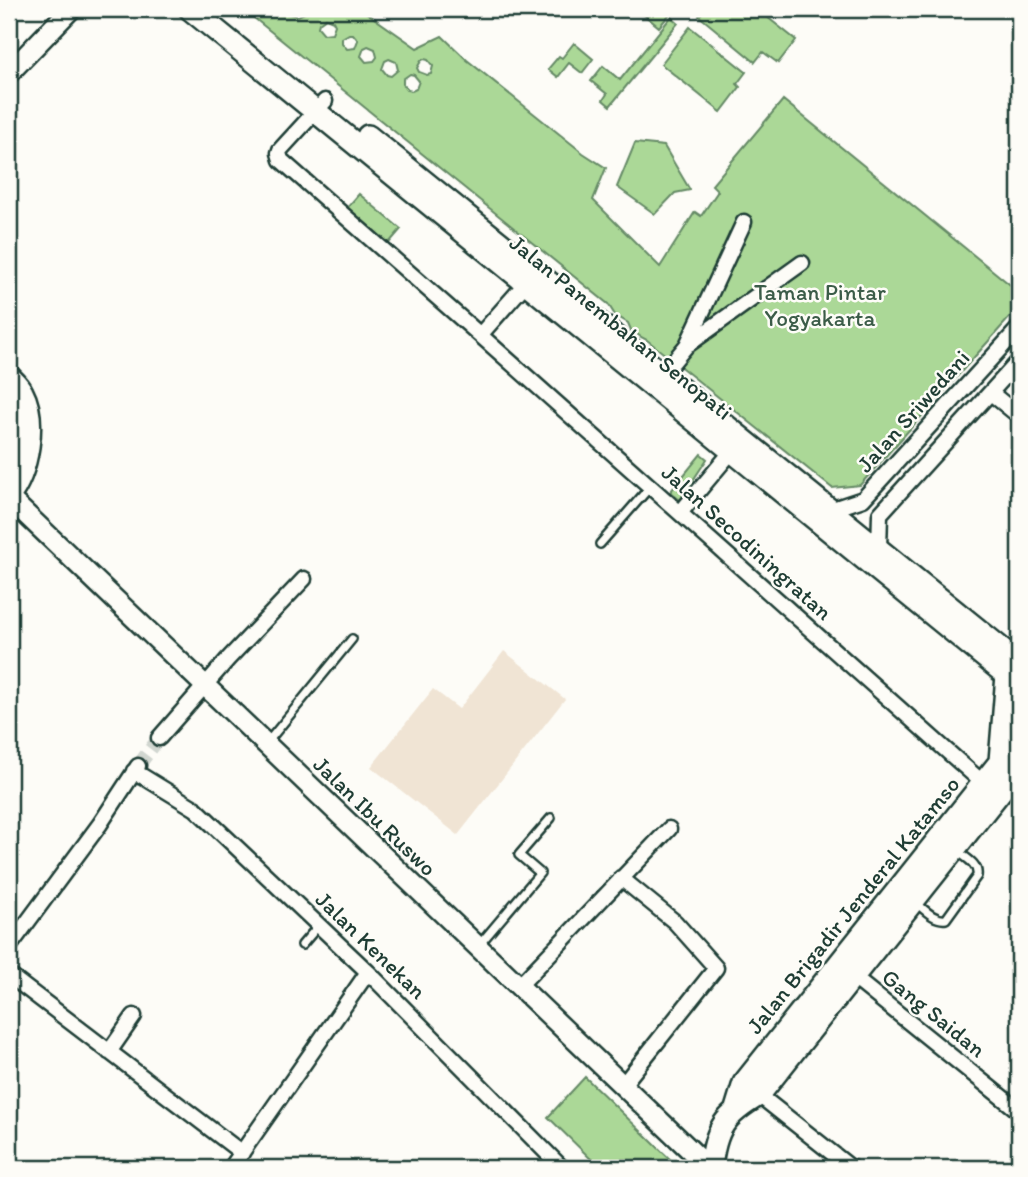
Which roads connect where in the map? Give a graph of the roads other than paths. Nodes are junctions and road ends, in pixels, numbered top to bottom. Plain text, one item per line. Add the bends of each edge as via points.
1 (71, 9) edge
2 (190, 9) edge
3 (212, 9) edge
4 (9, 73) edge
5 (320, 106) junction
6 (744, 222) dead end
7 (802, 262) dead end
8 (526, 283) junction
9 (1019, 328) edge
10 (481, 335) junction
11 (687, 345) junction
12 (1019, 361) edge
13 (663, 374) junction
14 (9, 375) edge
15 (990, 393) junction
16 (9, 400) edge
17 (1019, 416) edge
18 (732, 451) junction
19 (9, 468) edge
20 (650, 486) junction
21 (9, 498) edge
22 (863, 499) junction
23 (830, 510) junction
24 (680, 513) junction
25 (880, 513) junction
26 (600, 544) dead end
27 (879, 549) junction
28 (304, 579) dead end
29 (352, 639) dead end
30 (1015, 674) edge
31 (206, 687) junction
32 (159, 738) tunnel mouth
33 (1019, 738) edge
34 (266, 744) junction
35 (1010, 765) edge
36 (984, 783) junction
37 (551, 818) dead end
38 (669, 829) dead end
39 (955, 849) junction
40 (621, 878) junction
41 (914, 901) junction
42 (319, 924) junction
43 (302, 945) dead end
44 (9, 947) edge
45 (477, 947) junction
46 (368, 972) junction
47 (9, 975) edge
48 (853, 977) junction
49 (518, 987) junction
50 (134, 1016) dead end
51 (109, 1052) junction
52 (622, 1086) junction
53 (759, 1095) junction
54 (736, 1109) junction
55 (1019, 1111) edge
56 (242, 1153) junction
57 (231, 1168) edge
58 (562, 1168) edge
59 (710, 1168) edge
60 (851, 1168) edge

1 - 4 street
2 - 5 main road, Jalan Panembahan Senopati
3 - 5 main road, Jalan Panembahan Senopati
5 - 8 main road, Jalan Panembahan Senopati
5 - 10 street, Jalan Secodiningratan via 280,150 281,160
5 - 13 main road, Jalan Panembahan Senopati
6 - 11 street
7 - 11 street
8 - 10 street
8 - 18 main road, Jalan Panembahan Senopati
9 - 22 street, Jalan Sriwedani
10 - 20 street, Jalan Secodiningratan
11 - 13 street
12 - 15 street, Jalan Sriwedani
13 - 23 main road, Jalan Panembahan Senopati
14 - 21 street via 24,394 30,425 26,462
15 - 17 street
15 - 25 street, Jalan Sriwedani
16 - 19 street via 15,421
18 - 24 street
18 - 30 main road, Jalan Panembahan Senopati
20 - 24 street, Jalan Secodiningratan
20 - 26 lane
21 - 31 street, Jalan Ibu Ruswo
22 - 23 street, Jalan Sriwedani
22 - 25 street
23 - 27 main road, Jalan Panembahan Senopati
24 - 36 street, Jalan Secodiningratan
25 - 27 street
27 - 30 main road, Jalan Panembahan Senopati
28 - 31 street
29 - 34 lane
30 - 35 main road
31 - 32 street
31 - 34 street, Jalan Ibu Ruswo
33 - 35 main road, Jalan Brigadir Jenderal Katamso
34 - 45 street, Jalan Ibu Ruswo
35 - 36 main road, Jalan Brigadir Jenderal Katamso
35 - 39 main road, Jalan Brigadir Jenderal Katamso
36 - 54 main road, Jalan Brigadir Jenderal Katamso via 744,1083
37 - 45 lane via 519,855 540,873
38 - 40 street
39 - 41 main road, Jalan Brigadir Jenderal Katamso
39 - 41 lane via 978,870 946,919 940,920
40 - 49 street
40 - 52 street via 675,922 716,966
41 - 48 main road, Jalan Brigadir Jenderal Katamso
42 - 43 lane
42 - 44 street, Jalan Kenekan via 196,809 136,768
42 - 46 street, Jalan Kenekan
45 - 49 street, Jalan Ibu Ruswo
46 - 56 street
46 - 58 street, Jalan Kenekan
47 - 51 street
48 - 53 main road, Jalan Brigadir Jenderal Katamso
48 - 55 street, Gang Saidan
49 - 52 street, Jalan Ibu Ruswo
50 - 51 street
51 - 56 street
52 - 59 street, Jalan Ibu Ruswo
53 - 54 main road, Jalan Brigadir Jenderal Katamso
53 - 60 street
54 - 59 main road, Jalan Brigadir Jenderal Katamso via 716,1136
56 - 57 street

